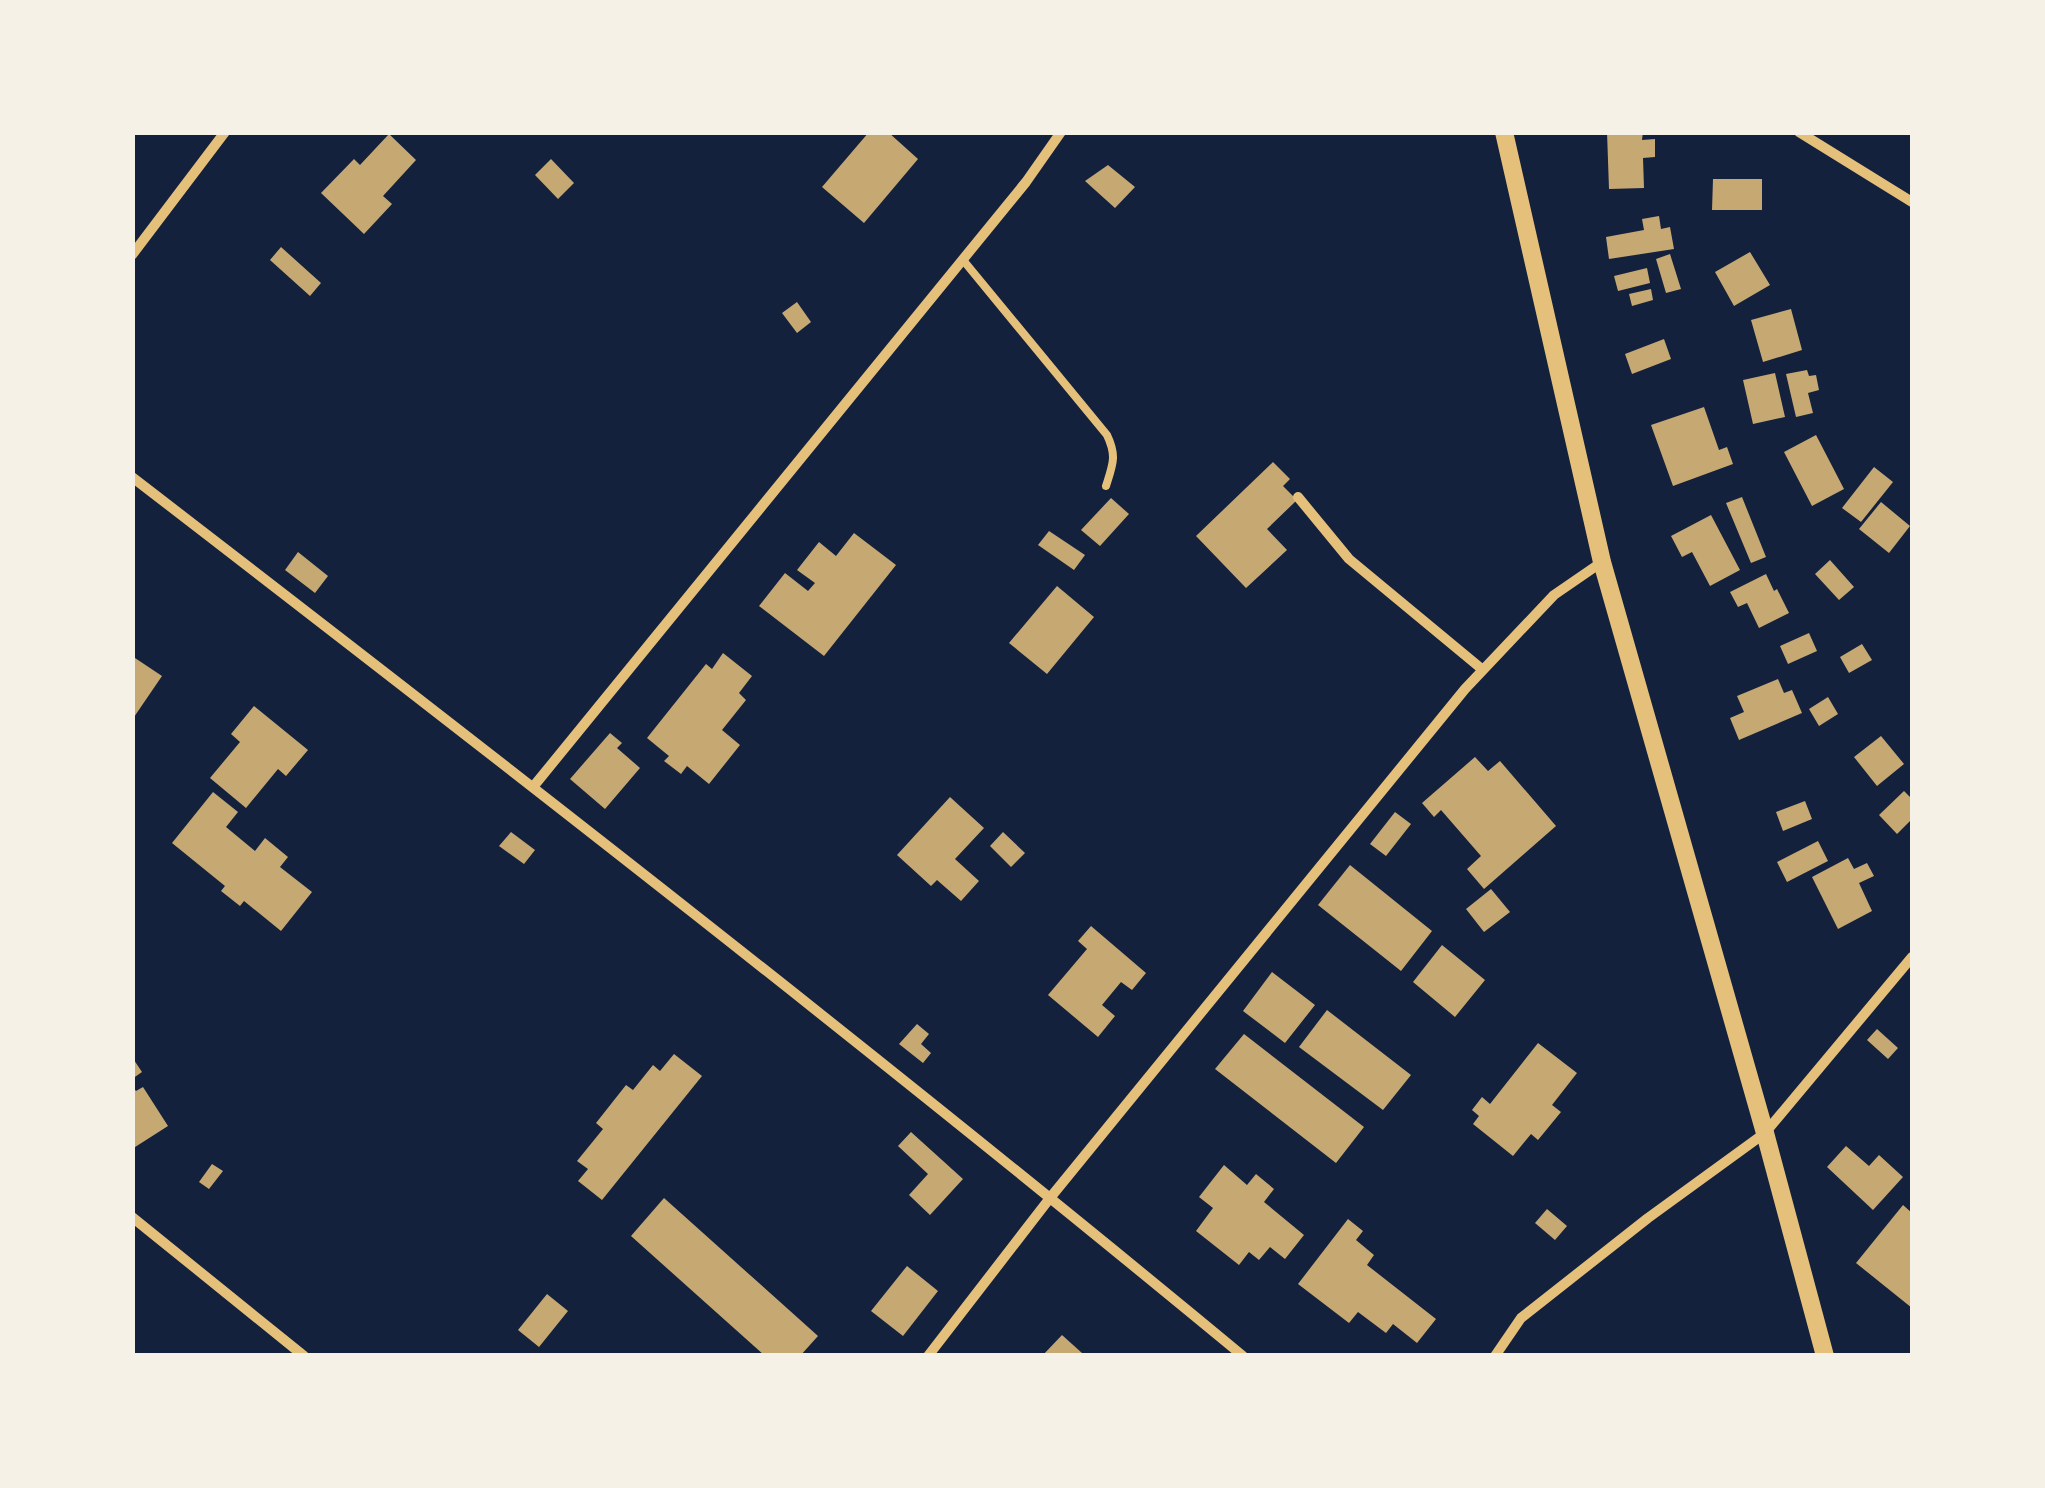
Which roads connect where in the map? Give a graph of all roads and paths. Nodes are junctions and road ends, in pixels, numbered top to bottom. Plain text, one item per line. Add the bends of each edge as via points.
1 (225, 132) edge
2 (1061, 132) edge
3 (1504, 132) edge
4 (1799, 132) edge
5 (1912, 202) edge
6 (132, 256) edge
7 (962, 260) junction
8 (132, 476) edge
9 (1106, 486) dead end
10 (1298, 497) dead end
11 (1602, 562) junction
12 (1483, 670) junction
13 (533, 786) junction
14 (1912, 957) edge
15 (1765, 1133) junction
16 (1050, 1198) junction
17 (132, 1217) edge
18 (304, 1356) edge
19 (928, 1356) edge
20 (1243, 1356) edge
21 (1495, 1356) edge
22 (1825, 1356) edge

1 - 6 street
2 - 7 street
3 - 11 street
4 - 5 street
7 - 9 lane via 1107,435 1114,451
7 - 13 street
8 - 13 street
10 - 12 street via 1349,559
11 - 12 street via 1554,595
11 - 15 street
12 - 16 street
13 - 16 street
14 - 15 street
15 - 21 street via 1521,1318
15 - 22 street
16 - 19 street
16 - 20 street
17 - 18 street

